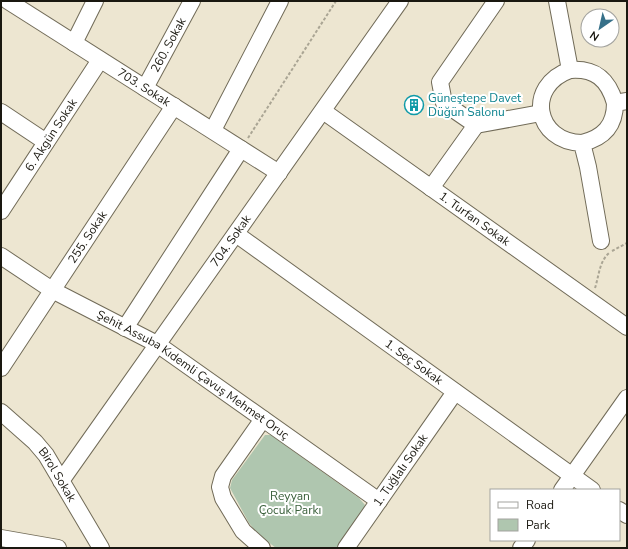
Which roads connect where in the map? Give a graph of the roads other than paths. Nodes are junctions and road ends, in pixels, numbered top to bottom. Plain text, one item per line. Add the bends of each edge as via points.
1 (8, 1) edge
2 (95, 1) edge
3 (192, 1) edge
4 (280, 1) edge
5 (400, 1) edge
6 (496, 1) edge
7 (557, 1) edge
8 (74, 43) junction
9 (100, 60) junction
10 (570, 70) junction
11 (145, 88) junction
12 (621, 102) edge
13 (174, 106) junction
14 (322, 111) junction
15 (1, 112) edge
16 (541, 113) junction
17 (476, 125) junction
18 (213, 130) junction
19 (46, 142) junction
20 (582, 143) junction
21 (241, 149) junction
22 (279, 173) junction
23 (432, 188) junction
24 (1, 211) edge
25 (236, 234) junction
26 (601, 241) dead end
27 (1, 256) edge
28 (52, 290) junction
29 (627, 327) edge
30 (125, 328) junction
31 (157, 344) junction
32 (1, 368) edge
33 (455, 392) junction
34 (627, 398) edge
35 (1, 412) edge
36 (263, 419) junction
37 (572, 476) junction
38 (61, 481) junction
39 (563, 489) edge
40 (591, 489) edge
41 (379, 501) junction
42 (1, 538) edge
43 (58, 548) edge
44 (101, 548) edge
45 (262, 548) edge
46 (346, 548) edge

1 - 8 street, 703. Sokak
2 - 8 street
3 - 11 street, 260. Sokak
4 - 18 street
5 - 14 street, 704. Sokak
6 - 17 street via 440,82 444,103
7 - 10 street
8 - 9 street, 703. Sokak
9 - 11 street, 703. Sokak
9 - 19 street, 6. Akgün Sokak
10 - 12 street via 586,70 596,74 606,82
10 - 16 street via 555,77 548,85 543,93
11 - 13 street, 703. Sokak
12 - 20 street via 607,130 595,139
13 - 18 street, 703. Sokak
13 - 28 street, 255. Sokak
14 - 22 street, 704. Sokak
14 - 23 street, 1. Turfan Sokak
15 - 19 street
16 - 17 street
16 - 20 street via 554,135 572,143
17 - 23 street
18 - 21 street, 703. Sokak
19 - 24 street, 6. Akgün Sokak
20 - 26 street
21 - 22 street, 703. Sokak
21 - 30 street
22 - 25 street, 704. Sokak
23 - 29 street, 1. Turfan Sokak
25 - 31 street, 704. Sokak
25 - 33 street, 1. Seç Sokak
27 - 28 street, Şehit Assuba Kıdemli Çavuş Mehmet Oruç
28 - 30 street, Şehit Assuba Kıdemli Çavuş Mehmet Oruç
28 - 32 street, 255. Sokak
30 - 31 street, Şehit Assuba Kıdemli Çavuş Mehmet Oruç
31 - 36 street, Şehit Assuba Kıdemli Çavuş Mehmet Oruç
31 - 38 street, 704. Sokak
33 - 37 street, 1. Seç Sokak
33 - 41 street, 1. Tuğlalı Sokak
34 - 37 street
35 - 38 street, Birol Sokak via 36,442
36 - 41 street, Şehit Assuba Kıdemli Çavuş Mehmet Oruç
36 - 45 street via 223,476 220,487 223,498 243,531
37 - 39 street
37 - 40 street, 1. Seç Sokak
38 - 44 street, Birol Sokak
41 - 46 street, 1. Tuğlalı Sokak
42 - 43 street

